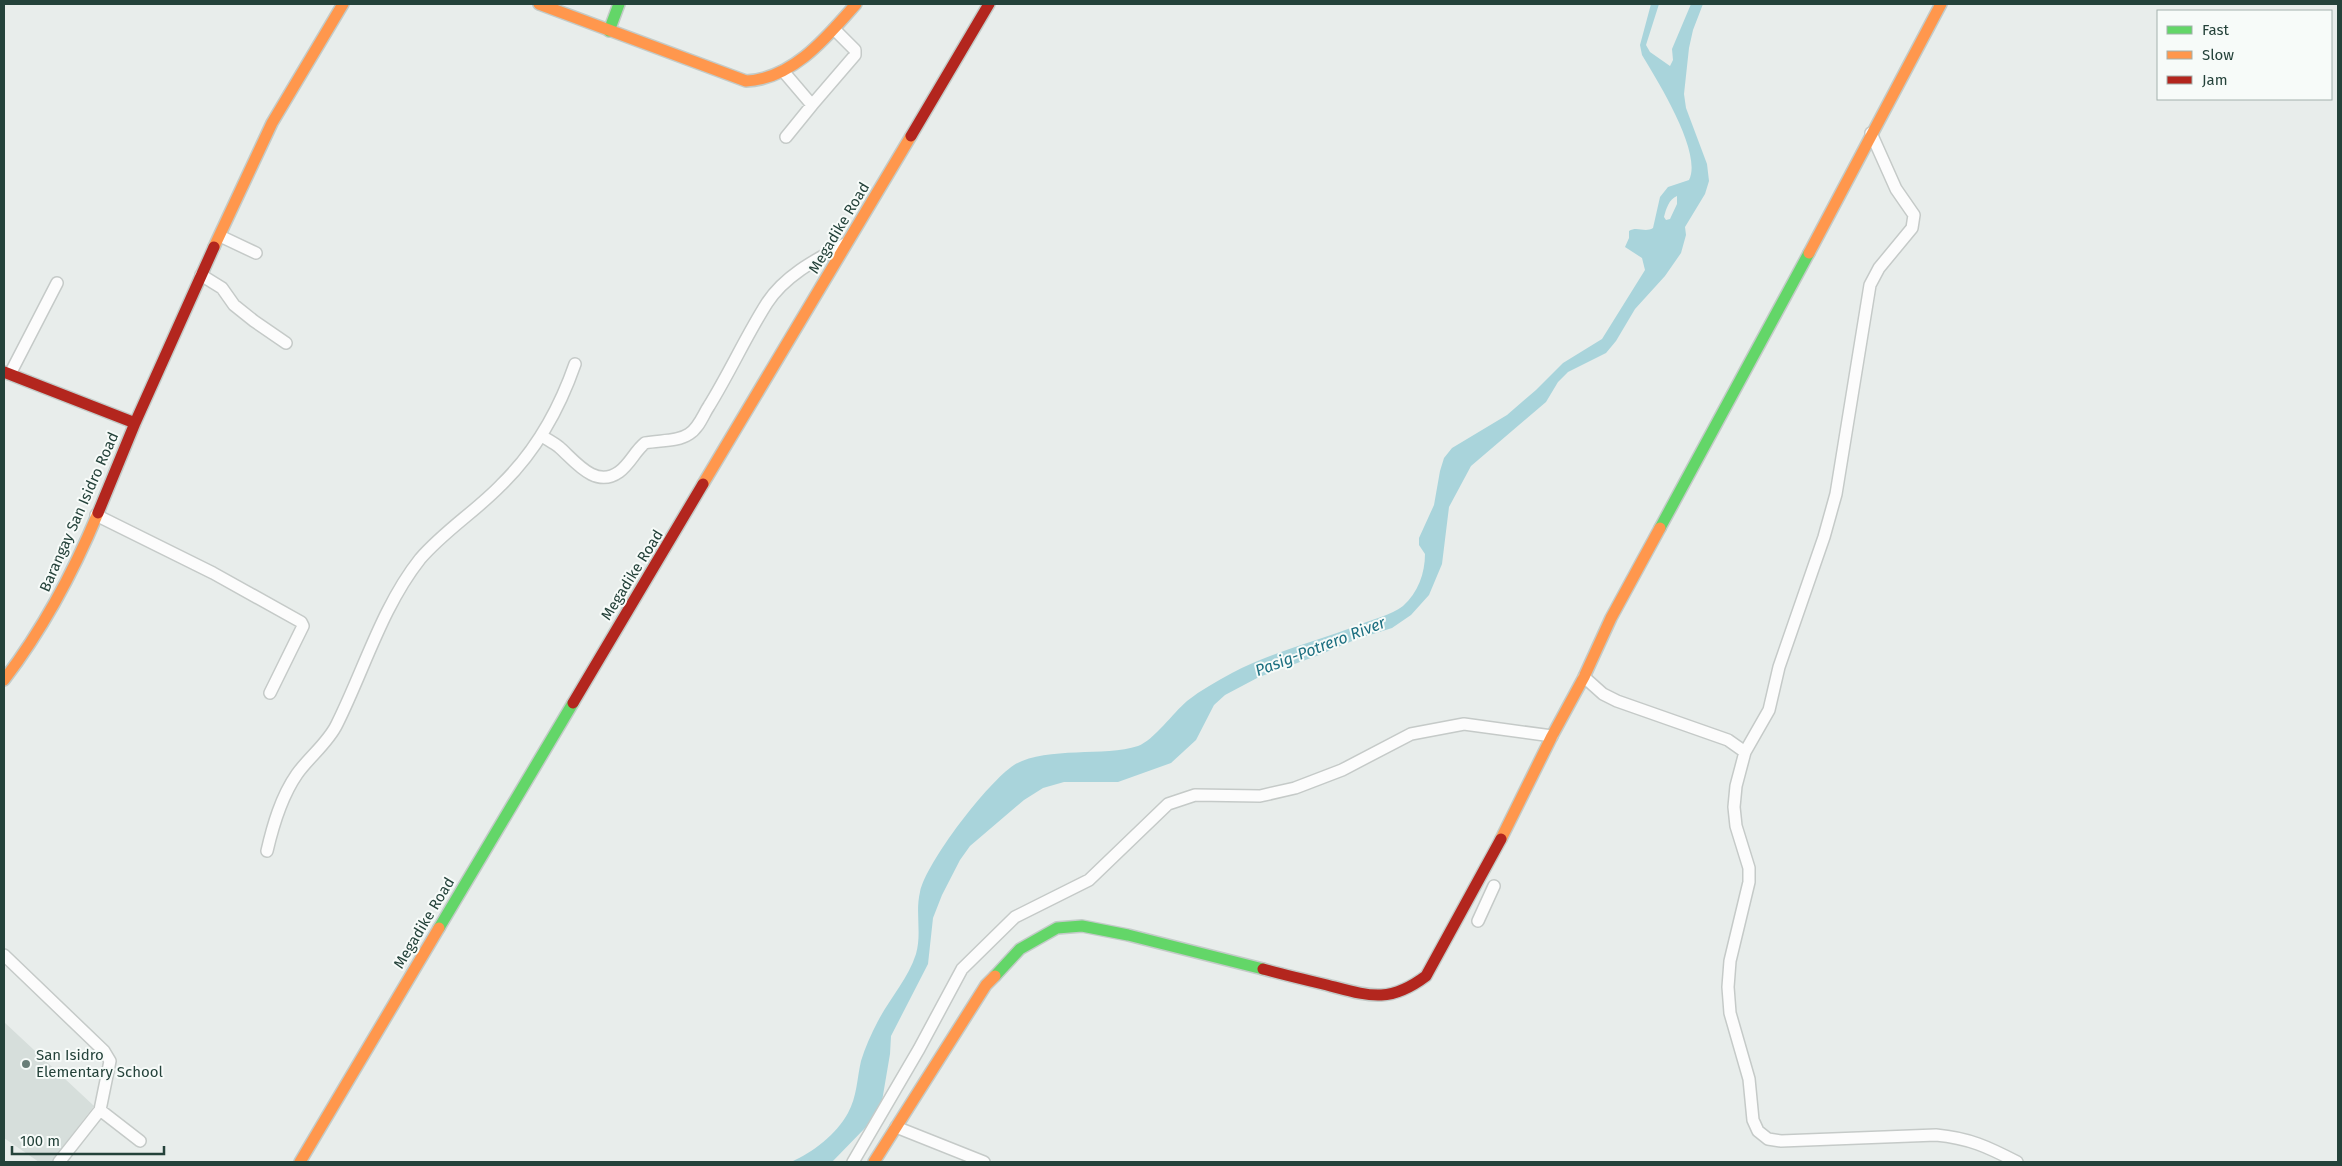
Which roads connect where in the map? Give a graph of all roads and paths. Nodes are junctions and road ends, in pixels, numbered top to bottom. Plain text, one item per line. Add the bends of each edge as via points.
1 (343, 4) edge
2 (539, 4) edge
3 (619, 4) edge
4 (856, 4) edge
5 (989, 4) edge
6 (1941, 4) edge
7 (834, 29) junction
8 (610, 31) junction
9 (783, 71) junction
10 (812, 105) junction
11 (1871, 133) junction
12 (786, 137) dead end
13 (220, 236) junction
14 (846, 243) junction
15 (256, 253) dead end
16 (201, 275) junction
17 (57, 283) dead end
18 (286, 342) dead end
19 (575, 364) dead end
20 (7, 373) edge
21 (135, 423) junction
22 (542, 436) junction
23 (96, 515) junction
24 (1584, 677) junction
25 (4, 680) edge
26 (270, 693) dead end
27 (1552, 736) junction
28 (1744, 752) junction
29 (267, 851) dead end
30 (1494, 886) dead end
31 (1478, 921) dead end
32 (4, 955) edge
33 (100, 1110) junction
34 (896, 1128) junction
35 (140, 1141) dead end
36 (59, 1162) edge
37 (300, 1162) edge
38 (853, 1162) edge
39 (874, 1162) edge
40 (984, 1162) edge
41 (2017, 1162) edge

1 - 13 street via 272,123
2 - 8 street
3 - 8 street
4 - 7 street
5 - 14 street, Megadike Road
6 - 11 street
7 - 9 street
7 - 10 street via 855,50 855,55
8 - 9 street via 746,81 756,83
9 - 10 street
10 - 12 street
11 - 24 street via 1611,618
11 - 28 street via 1896,189 1914,215 1912,228 1879,268 1870,285 1838,484 1827,527 1790,632 1769,710
13 - 15 street
13 - 16 street
14 - 22 street via 792,276 777,290 690,433 645,443 623,469 611,477 580,469 559,447
14 - 37 street, Megadike Road
16 - 18 street via 222,288 234,305 254,321
16 - 21 street
17 - 20 street
19 - 22 street
20 - 21 street, Barangay San Isidro Road
21 - 23 street, Barangay San Isidro Road
22 - 29 street via 502,485 440,539 393,601 336,726 289,787 273,825
23 - 25 street, Barangay San Isidro Road via 65,585 40,630
23 - 26 street via 213,573 301,622 303,626
24 - 27 street
24 - 28 street via 1603,694 1617,701 1728,740
27 - 34 street via 1487,868 1436,960 1426,976 1412,987 1389,996 1369,996 1128,935 1082,926 1057,928 1020,950 986,985
27 - 38 street via 1464,724 1411,734 1342,770 1295,788 1260,796 1194,795 1168,804 1089,880 1015,917 962,969
28 - 41 street via 1734,807 1736,826 1749,868 1749,882 1737,927 1728,988 1730,1013 1749,1079 1753,1120 1758,1131 1768,1139 1781,1141 1959,1137 1981,1143
30 - 31 street
32 - 33 street via 107,1056 110,1066
33 - 35 street
33 - 36 street
34 - 39 street
34 - 40 street

